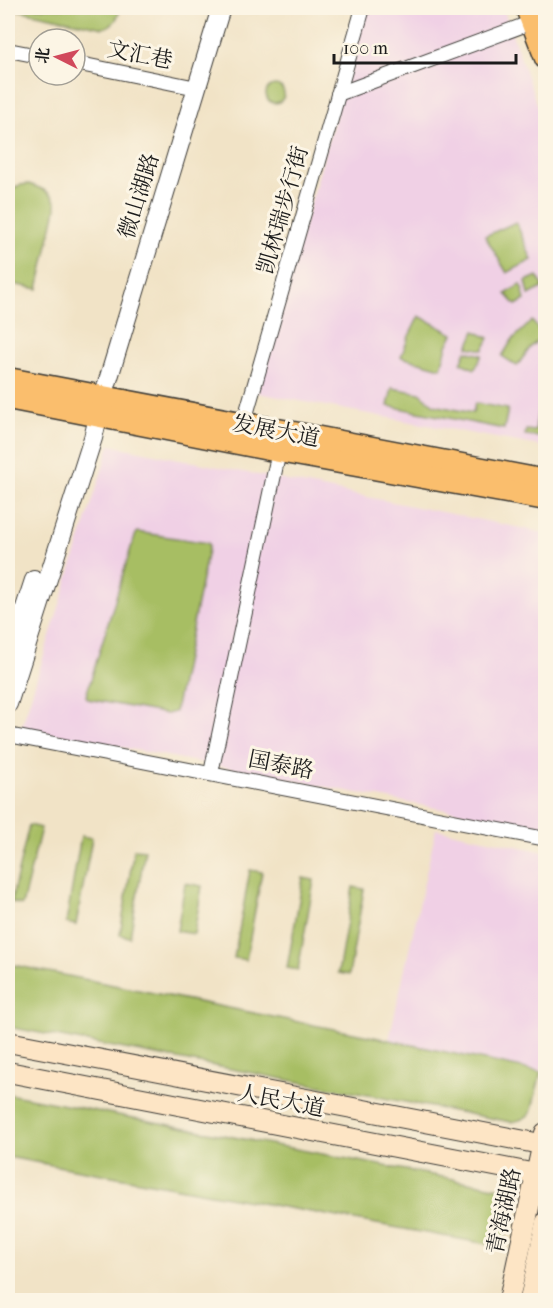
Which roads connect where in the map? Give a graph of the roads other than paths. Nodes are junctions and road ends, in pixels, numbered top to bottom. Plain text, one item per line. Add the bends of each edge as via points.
1 (221, 8) edge
2 (363, 8) edge
3 (535, 16) edge
4 (8, 50) edge
5 (27, 54) edge
6 (546, 58) edge
7 (87, 65) edge
8 (197, 88) junction
9 (338, 94) junction
10 (8, 380) edge
11 (8, 398) edge
12 (96, 409) junction
13 (243, 425) junction
14 (279, 451) junction
15 (545, 494) edge
16 (8, 660) edge
17 (8, 704) edge
18 (8, 735) edge
19 (211, 773) junction
20 (546, 839) edge
21 (8, 1042) edge
22 (8, 1072) edge
23 (544, 1141) edge
24 (541, 1175) edge
25 (546, 1222) edge
26 (542, 1260) edge
27 (509, 1300) edge
28 (530, 1300) edge

1 - 8 street, 微山湖路
2 - 9 street, 凯林瑞步行街
3 - 6 main road
3 - 9 street
4 - 5 street
7 - 8 street, 文汇巷
8 - 12 street, 微山湖路
9 - 13 street, 凯林瑞步行街
10 - 12 main road, 发展大道
11 - 12 main road, 发展大道
12 - 13 main road, 发展大道
12 - 14 main road, 发展大道
12 - 16 street, 微山湖路 via 78,448
12 - 17 street, 微山湖路 via 93,438
13 - 15 main road, 发展大道
14 - 15 main road, 发展大道
14 - 19 street
18 - 19 street, 国泰路
19 - 20 street, 国泰路
21 - 23 main road, 人民大道
22 - 24 main road, 人民大道
23 - 24 main road, 青海湖路
24 - 27 main road, 青海湖路
25 - 26 main road, 青海湖路
26 - 28 main road, 青海湖路

